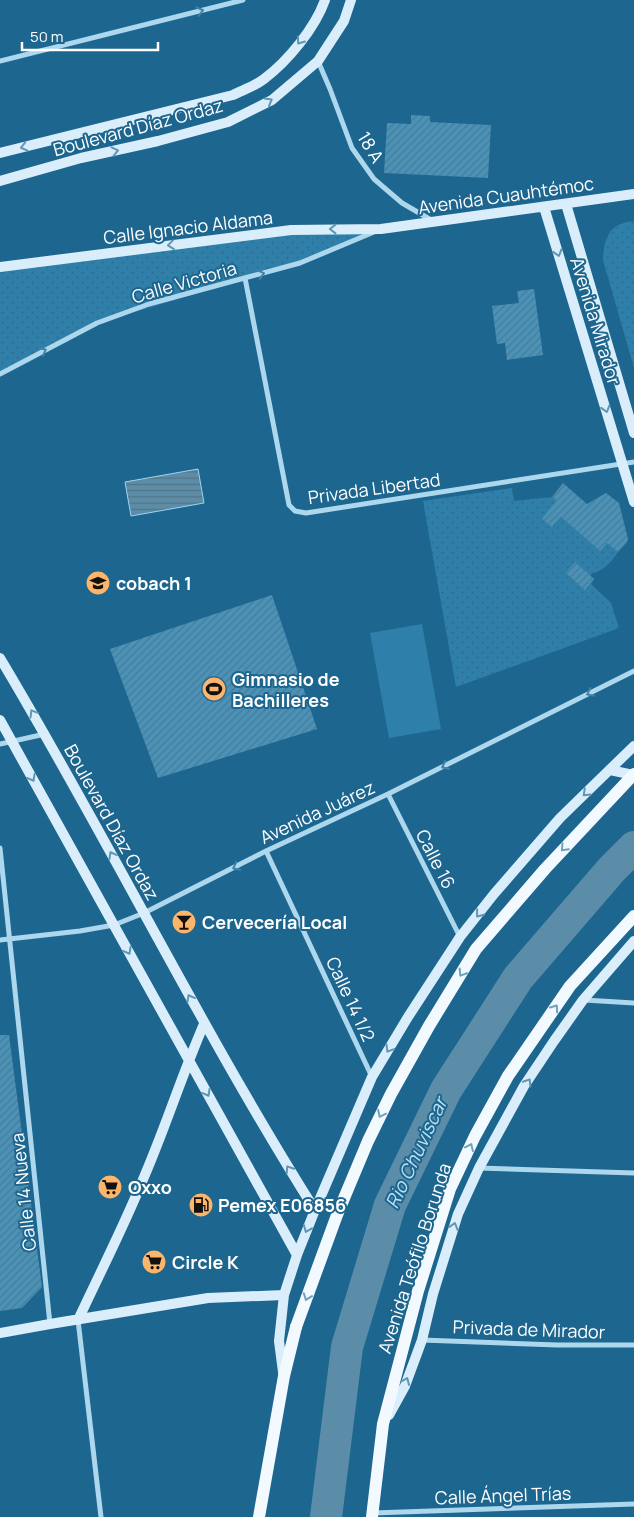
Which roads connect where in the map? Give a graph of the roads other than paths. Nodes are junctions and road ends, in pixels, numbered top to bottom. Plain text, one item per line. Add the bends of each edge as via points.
1 (243, 0) edge
2 (325, 0) edge
3 (351, 0) edge
4 (0, 61) edge
5 (318, 61) junction
6 (0, 153) edge
7 (0, 181) edge
8 (634, 194) edge
9 (566, 204) junction
10 (544, 207) junction
11 (434, 221) junction
12 (382, 229) junction
13 (0, 267) edge
14 (246, 278) junction
15 (0, 374) edge
16 (634, 433) edge
17 (634, 462) edge
18 (622, 464) junction
19 (634, 502) edge
20 (0, 658) edge
21 (634, 671) edge
22 (0, 720) edge
23 (46, 734) junction
24 (11, 742) junction
25 (0, 744) edge
26 (634, 746) edge
27 (610, 770) junction
28 (634, 774) edge
29 (388, 794) junction
30 (0, 848) edge
31 (266, 851) junction
32 (144, 914) junction
33 (634, 916) edge
34 (114, 924) junction
35 (460, 937) junction
36 (10, 939) junction
37 (0, 940) edge
38 (634, 941) edge
39 (583, 1000) junction
40 (634, 1003) edge
41 (204, 1024) junction
42 (188, 1060) junction
43 (372, 1077) junction
44 (479, 1168) junction
45 (634, 1173) edge
46 (315, 1210) junction
47 (297, 1255) junction
48 (284, 1295) junction
49 (78, 1320) junction
50 (50, 1324) junction
51 (0, 1333) edge
52 (422, 1340) junction
53 (634, 1345) edge
54 (284, 1376) junction
55 (383, 1424) junction
56 (634, 1504) edge
57 (372, 1515) edge
58 (101, 1517) edge
59 (259, 1517) edge

4 -> 1 street
2 -> 6 main road, Boulevard Díaz Ordaz via 320,13 288,58 263,80 233,95
3 - 5 main road, Boulevard Díaz Ordaz via 344,21
7 -> 5 main road, Boulevard Díaz Ordaz via 228,122 272,100
5 - 11 street, 18 A via 352,148 374,179 402,202
8 - 9 main road, Avenida Cuauhtémoc
9 - 10 main road, Avenida Cuauhtémoc
9 - 16 main road, Avenida Mirador
10 - 11 main road, Avenida Cuauhtémoc
10 -> 18 main road, Avenida Mirador
11 - 12 main road, Avenida Cuauhtémoc
12 -> 13 main road, Calle Ignacio Aldama via 291,230
14 -> 12 street, Calle Victoria via 300,263
15 -> 14 street, Calle Victoria via 97,323 149,304
14 - 18 street, Privada Libertad via 289,505 295,511 306,513
17 - 18 street, Privada Libertad
18 - 19 main road, Avenida Mirador
23 -> 20 main road, Boulevard Díaz Ordaz
21 -> 29 street, Avenida Juárez
22 - 24 main road
23 - 24 street
32 -> 23 main road, Boulevard Díaz Ordaz
24 - 25 street
24 -> 34 main road
26 - 27 main road
27 - 28 main road
27 -> 35 main road via 560,818
28 -> 54 main road, bridge via 545,869 476,950 430,1026 368,1141 296,1327
29 - 31 street, Avenida Juárez
29 - 35 street, Calle 16
30 - 36 street, Calle 14 Nueva
31 -> 32 street, Avenida Juárez
31 - 43 street, Calle 14 1/2
32 - 34 street, Avenida Juárez
41 -> 32 main road, Boulevard Díaz Ordaz
55 -> 33 main road, Avenida Teófilo Borunda via 418,1291 450,1188 475,1136 508,1076 570,986
34 - 36 street, Avenida Juárez
34 -> 42 main road
35 -> 43 main road
36 - 37 street, Avenida Juárez
36 - 50 street, Calle 14 Nueva
38 - 39 main road, Avenida Teófilo Borunda
39 - 40 street
44 -> 39 main road, Avenida Teófilo Borunda via 524,1086
41 - 42 main road
46 -> 41 main road, Boulevard Díaz Ordaz
42 -> 47 main road
42 - 49 main road via 141,1184
43 - 46 main road
44 - 45 street
52 -> 44 main road, Avenida Teófilo Borunda via 458,1214
46 -> 47 main road
47 - 48 main road
48 - 49 main road via 208,1298
48 - 54 main road via 279,1341
49 - 50 main road
49 - 58 street
50 - 51 main road
52 - 53 street, Privada de Mirador
55 -> 52 main road, Avenida Teófilo Borunda via 405,1386
54 - 59 main road
55 - 57 main road, Avenida Teófilo Borunda
56 - 57 street, Calle Ángel Trías

